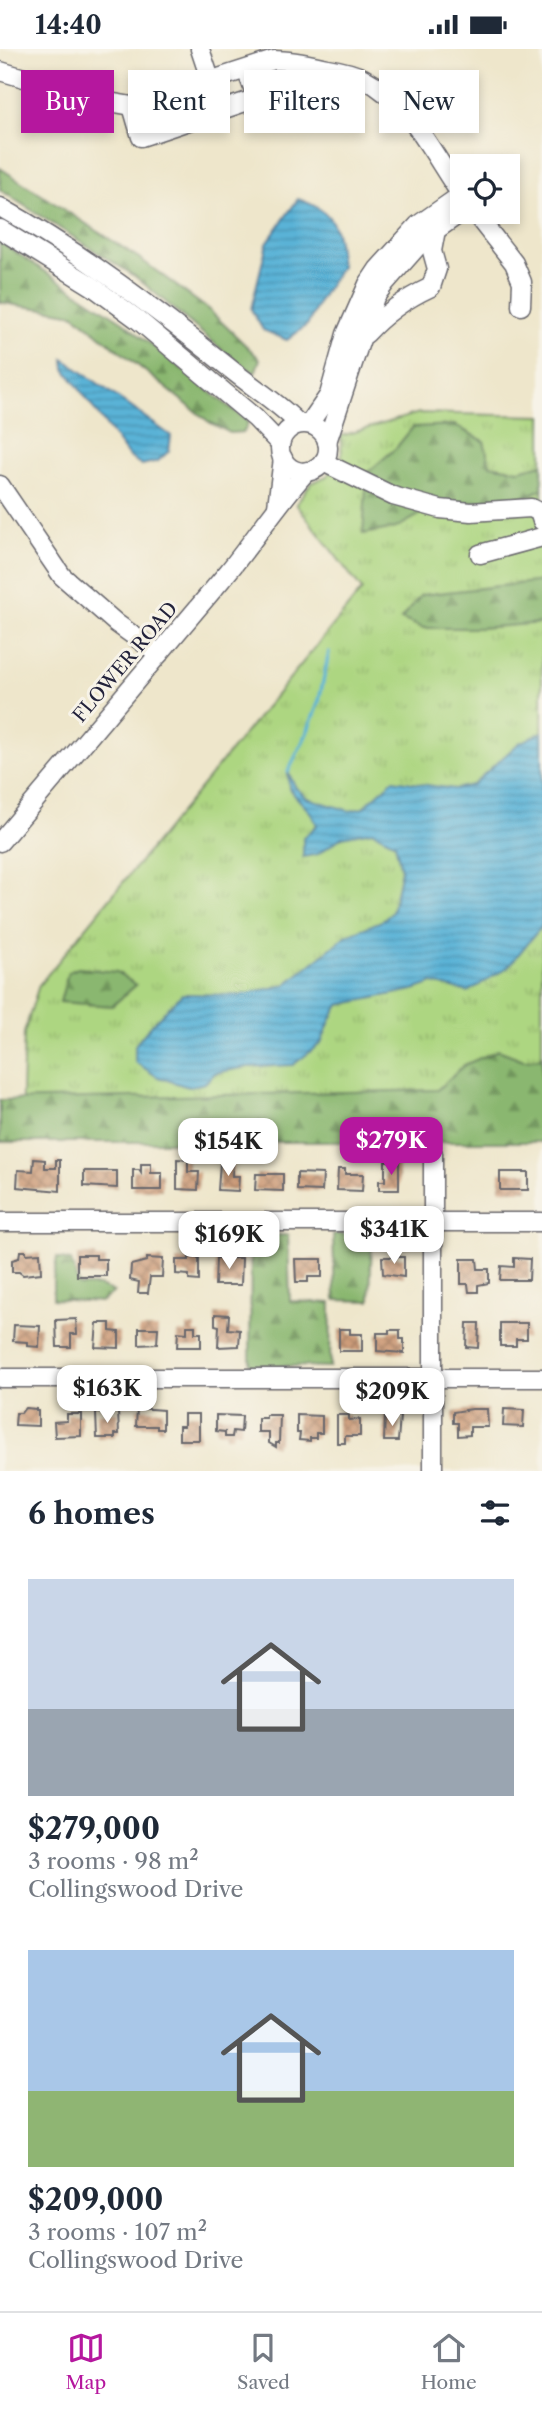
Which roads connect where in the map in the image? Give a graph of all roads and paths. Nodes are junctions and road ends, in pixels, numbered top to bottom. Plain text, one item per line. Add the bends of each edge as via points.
1 (200, 49) edge
2 (207, 70) edge
3 (246, 70) edge
4 (333, 70) edge
5 (0, 71) edge
6 (365, 79) edge
7 (128, 105) edge
8 (450, 178) edge
9 (450, 204) edge
10 (0, 208) edge
11 (450, 220) edge
12 (483, 224) edge
13 (0, 229) edge
14 (419, 245) junction
15 (521, 306) dead end
16 (361, 339) junction
17 (304, 424) junction
18 (327, 442) junction
19 (282, 451) junction
20 (323, 462) junction
21 (307, 471) junction
22 (0, 485) edge
23 (276, 506) junction
24 (542, 521) edge
25 (542, 537) edge
26 (480, 554) dead end
27 (159, 654) junction
28 (0, 842) edge
29 (433, 1154) dead end
30 (0, 1222) edge
31 (433, 1222) junction
32 (542, 1222) edge
33 (0, 1378) edge
34 (434, 1378) junction
35 (542, 1378) edge
36 (433, 1471) edge

1 - 2 street
3 - 4 street via 274,60
5 - 7 street
6 - 8 street via 387,93 408,115
9 - 14 street via 418,225
10 - 17 street via 125,286
11 - 14 street
12 - 15 street via 514,263 522,282
13 - 19 street via 137,319 256,418
14 - 16 street via 375,297
14 - 16 street via 437,269 430,287 398,305
14 - 17 street via 378,269 360,298 329,395
16 - 18 street
17 - 18 street via 322,431
17 - 19 street via 287,431
18 - 20 street
19 - 21 street via 293,469
19 - 23 street, FLOWER ROAD
20 - 21 street
20 - 24 street via 408,501 471,512 531,508 539,512
21 - 23 street, FLOWER ROAD
22 - 27 street via 62,576
23 - 27 street, FLOWER ROAD via 259,534
25 - 26 street
27 - 28 street, FLOWER ROAD
29 - 31 street
30 - 31 street
31 - 32 street
31 - 34 street
33 - 34 street
34 - 35 street
34 - 36 street

